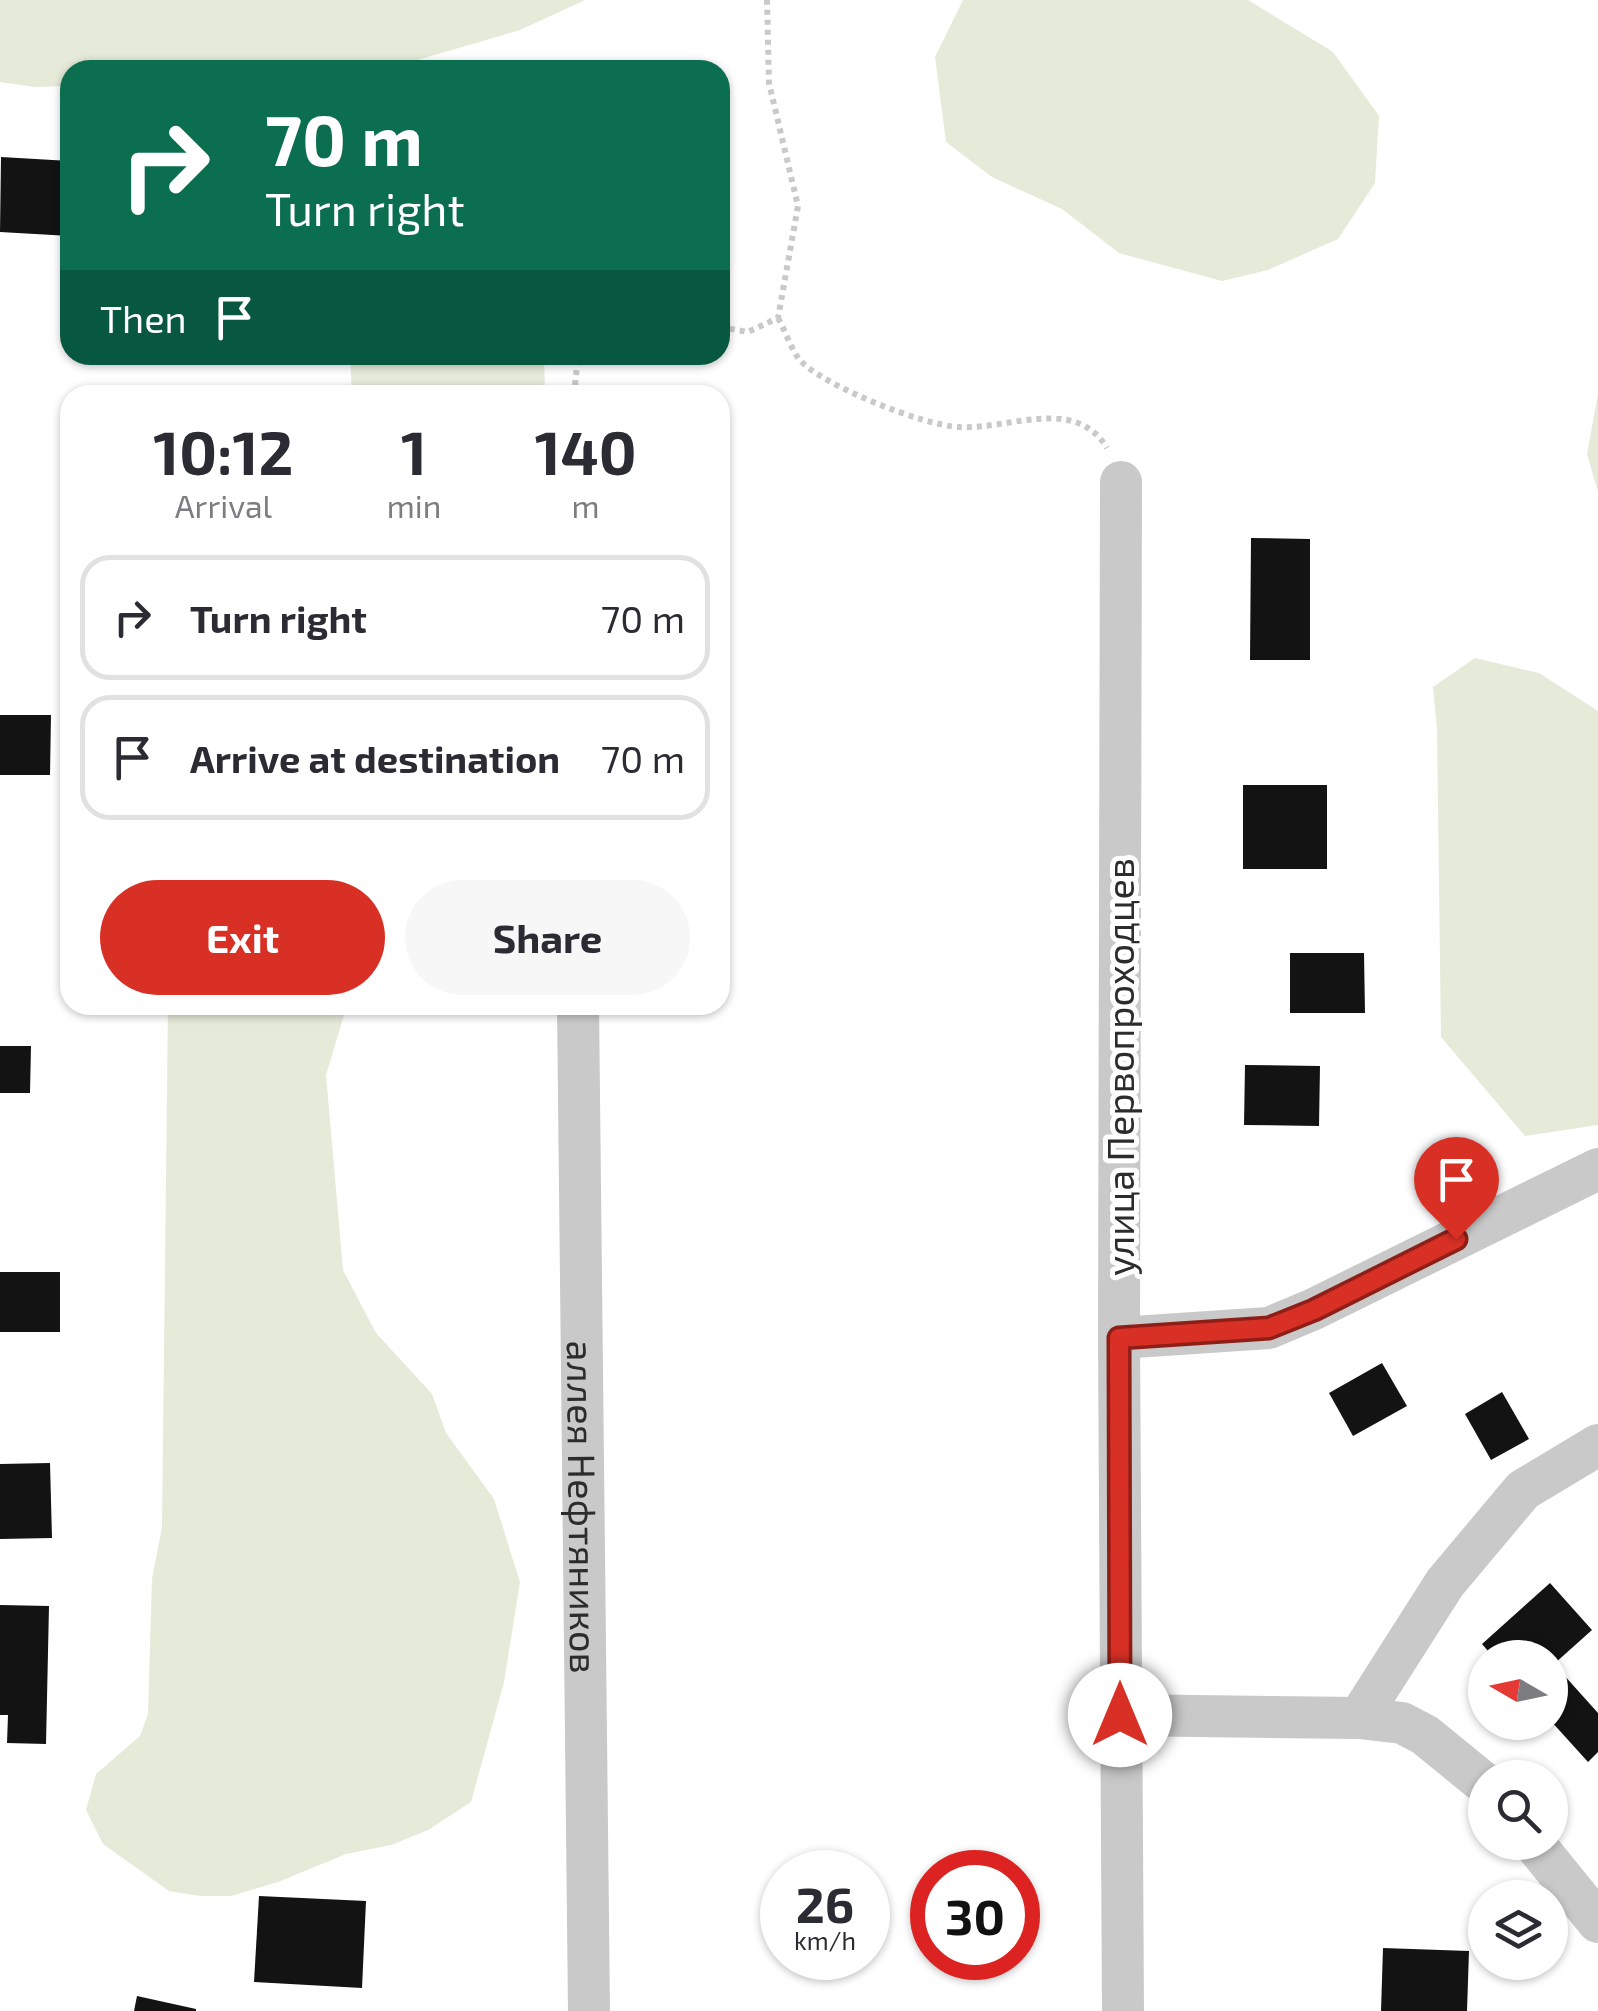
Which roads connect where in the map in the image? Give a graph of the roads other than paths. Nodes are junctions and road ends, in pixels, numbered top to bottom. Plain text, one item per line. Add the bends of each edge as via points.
1 (1121, 482) road end
2 (578, 1015) edge
3 (1598, 1169) edge
4 (1119, 1338) junction
5 (1598, 1445) edge
6 (1120, 1715) junction
7 (1359, 1718) junction
8 (1468, 1770) edge
9 (1548, 1860) edge
10 (1598, 1922) edge
11 (589, 2011) edge
12 (1123, 2011) edge

1 - 4 street, улица Первопроходцев
2 - 11 street, аллея Нефтяников
3 - 4 street via 1269,1328
4 - 6 street, улица Первопроходцев
5 - 7 street via 1523,1490 1445,1583
6 - 7 street
6 - 12 street, улица Первопроходцев
7 - 8 street via 1402,1723
9 - 10 street

